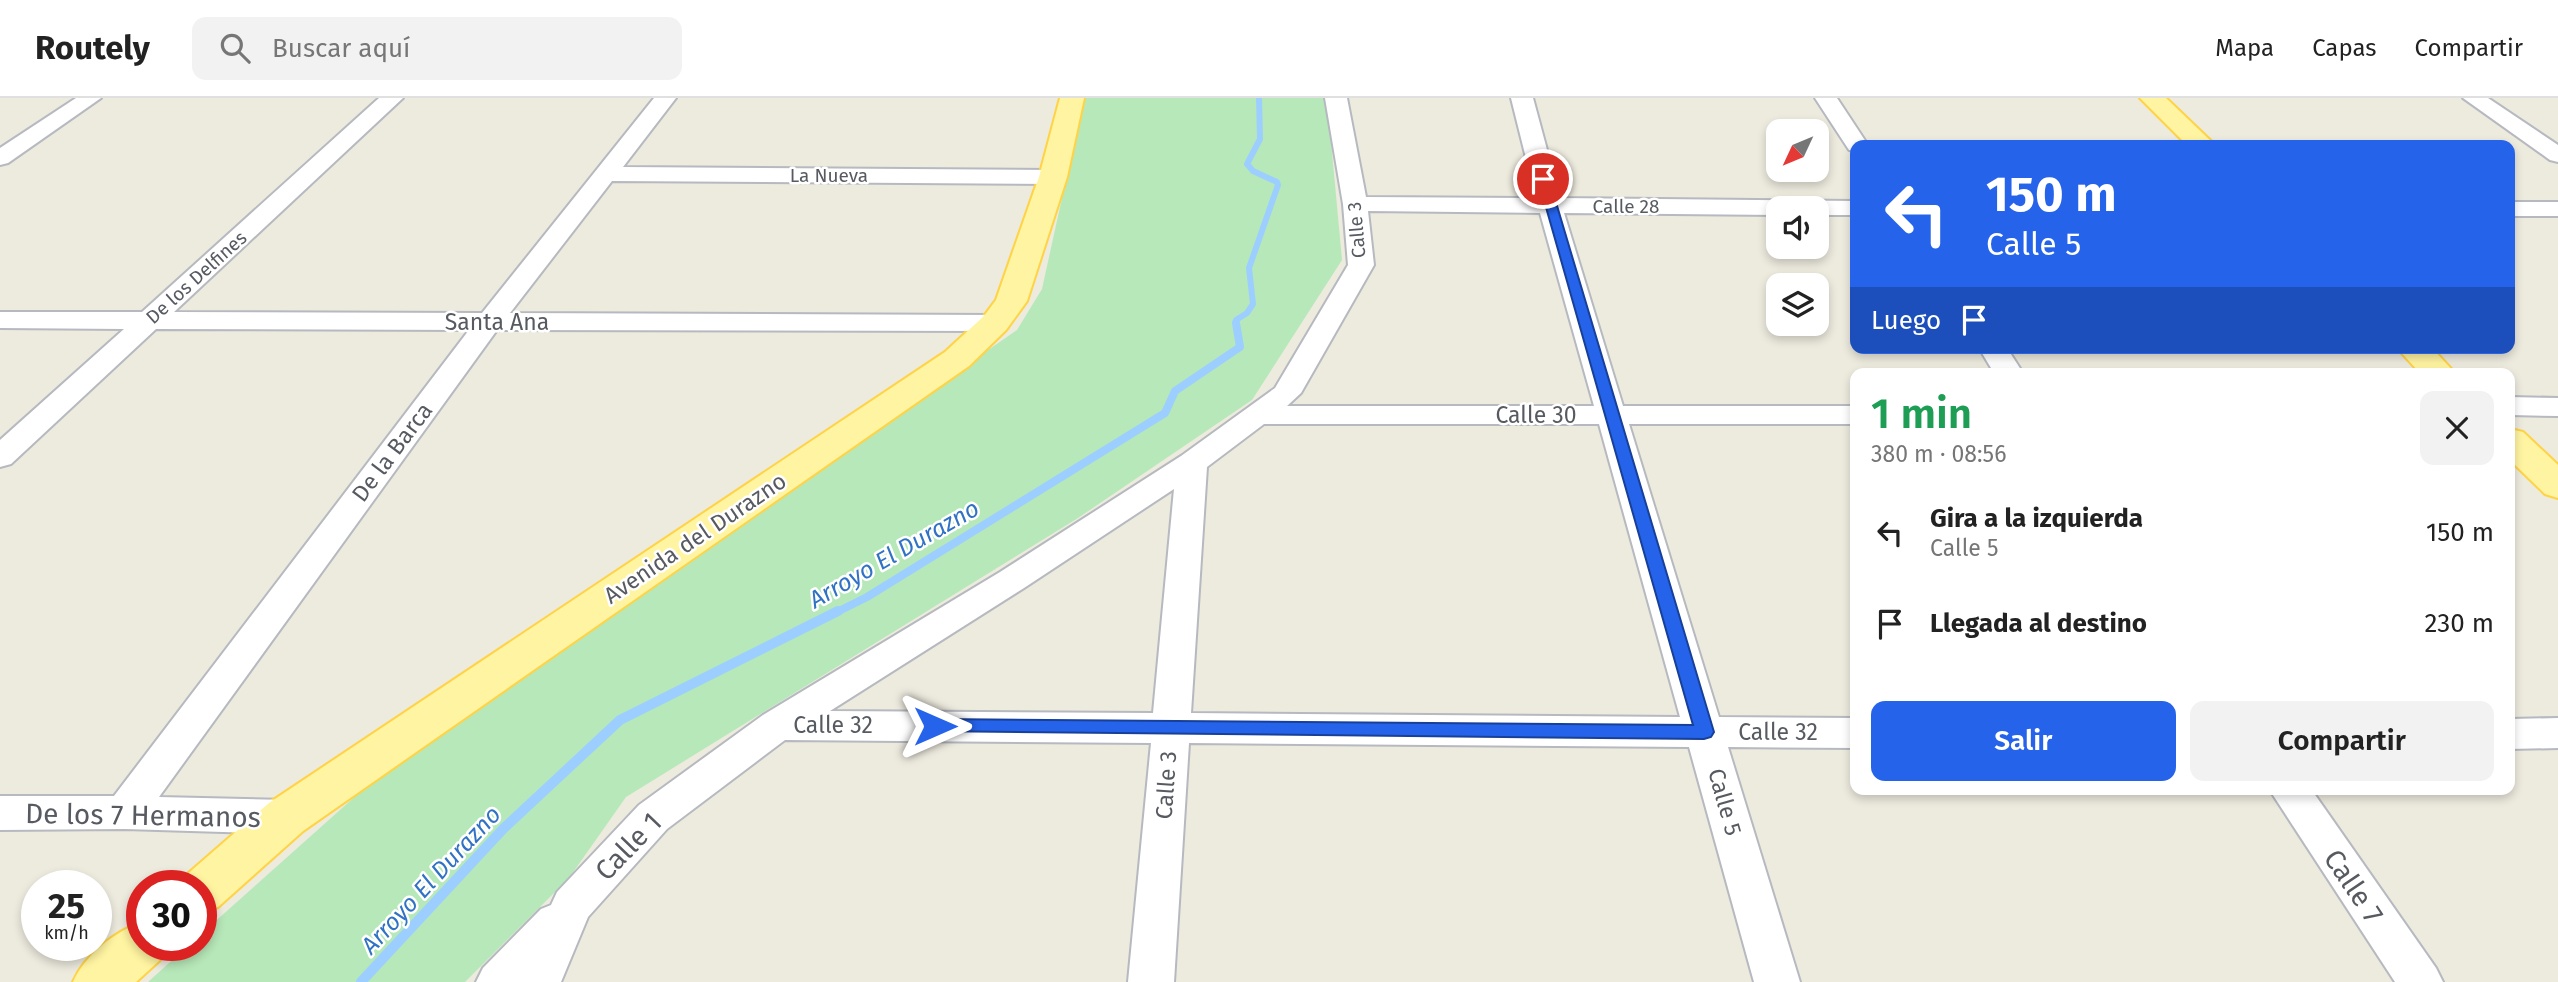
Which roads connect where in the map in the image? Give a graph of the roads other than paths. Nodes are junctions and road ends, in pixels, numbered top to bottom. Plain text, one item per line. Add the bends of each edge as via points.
1 (90, 98) edge
2 (392, 98) edge
3 (665, 98) edge
4 (1072, 98) edge
5 (1336, 98) edge
6 (1522, 98) edge
7 (1826, 98) edge
8 (2152, 98) edge
9 (2474, 98) edge
10 (1854, 140) edge
11 (2197, 140) edge
12 (2558, 155) edge
13 (0, 158) edge
14 (605, 174) junction
15 (1053, 177) junction
16 (1355, 204) junction
17 (1550, 206) junction
18 (1850, 208) edge
19 (2515, 209) edge
20 (2558, 209) edge
21 (0, 320) edge
22 (147, 322) junction
23 (489, 322) junction
24 (995, 323) junction
25 (2419, 354) edge
26 (2434, 368) edge
27 (2515, 406) edge
28 (2558, 407) edge
29 (1259, 415) junction
30 (1612, 415) junction
31 (1850, 415) edge
32 (2515, 445) edge
33 (0, 457) edge
34 (1192, 463) junction
35 (2558, 486) edge
36 (1171, 728) junction
37 (1704, 732) junction
38 (766, 733) junction
39 (1850, 733) edge
40 (2515, 733) edge
41 (2558, 733) edge
42 (2293, 795) edge
43 (125, 811) junction
44 (0, 813) edge
45 (286, 817) junction
46 (217, 878) edge
47 (572, 905) junction
48 (126, 958) edge
49 (99, 982) edge
50 (499, 982) edge
51 (538, 982) edge
52 (1151, 982) edge
53 (1777, 982) edge
54 (2420, 982) edge

1 - 13 street
2 - 22 street, De los Delfines
3 - 14 street, De la Barca
4 - 15 main road, Avenida del Durazno
5 - 16 street, Calle 3
6 - 17 street, Calle 5
7 - 10 street
8 - 11 main road
9 - 12 street
14 - 15 street, La Nueva
14 - 23 street, De la Barca
15 - 24 main road, Avenida del Durazno via 1012,301
16 - 17 street, Calle 28
16 - 29 street, Calle 3 via 1361,265 1286,393
17 - 18 street, Calle 28
17 - 30 street, Calle 5
19 - 20 street
21 - 22 street, Santa Ana
22 - 23 street, Santa Ana
22 - 33 street, De los Delfines
23 - 24 street, Santa Ana
23 - 43 street, De la Barca
24 - 45 main road, Avenida del Durazno via 957,359
25 - 26 main road
27 - 28 street
29 - 30 street, Calle 30
29 - 34 street, Calle 3
30 - 31 street, Calle 30
30 - 37 street, Calle 5
32 - 35 main road
34 - 36 street, Calle 3
34 - 38 street, Calle 1
36 - 37 street, Calle 32
36 - 38 street, Calle 32
36 - 52 street, Calle 3
37 - 39 street, Calle 32
37 - 53 street, Calle 5
38 - 47 street, Calle 1 via 653,817
40 - 41 street
42 - 54 street, Calle 7
43 - 44 street, De los 7 Hermanos
43 - 45 street, De los 7 Hermanos
45 - 46 main road, Avenida del Durazno
47 - 50 street
47 - 51 street, Calle 1
48 - 49 main road

